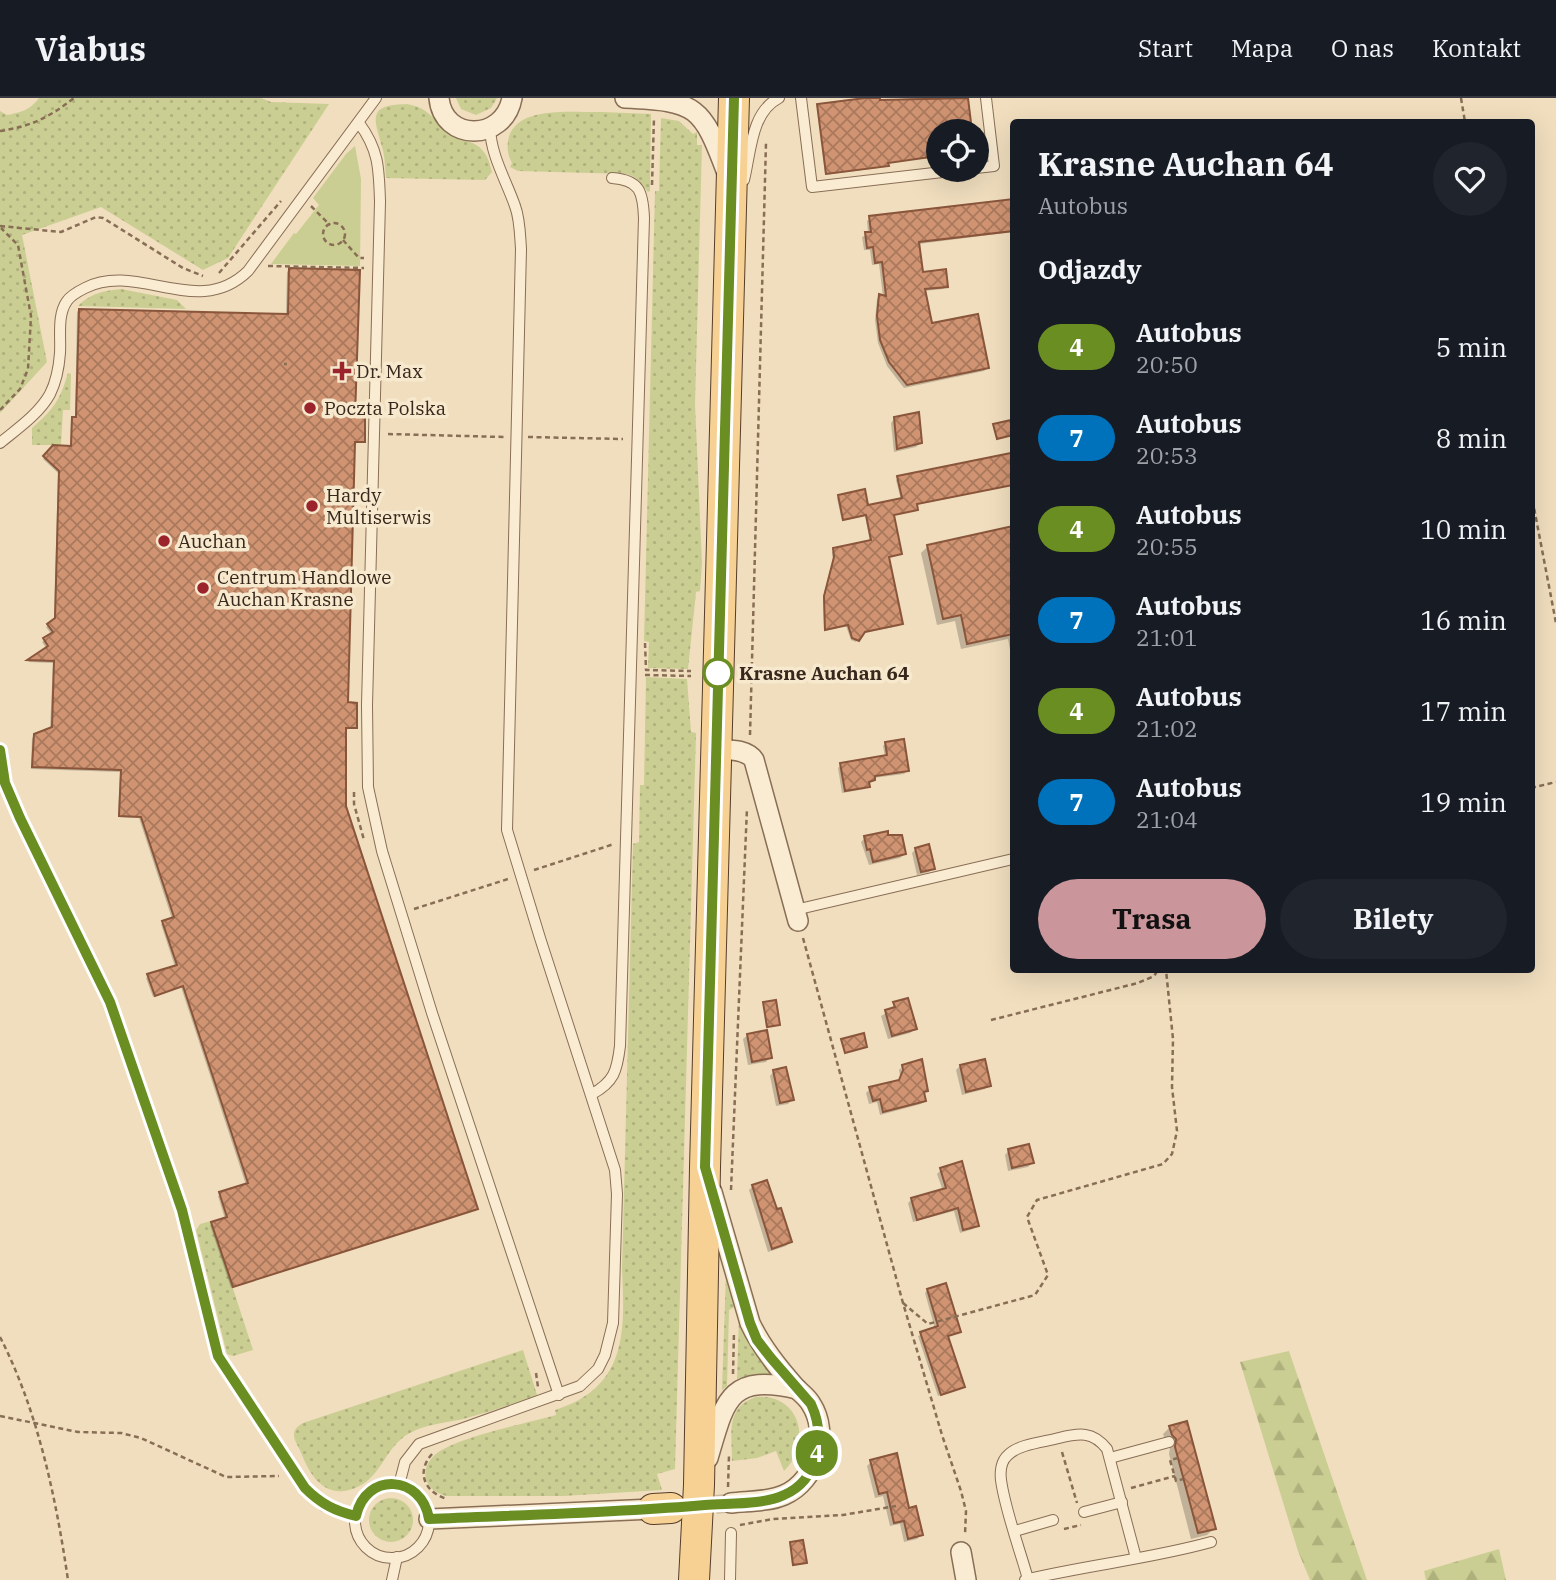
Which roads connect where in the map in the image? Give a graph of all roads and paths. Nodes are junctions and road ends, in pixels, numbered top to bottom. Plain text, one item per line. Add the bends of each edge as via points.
1 (74, 98) edge
2 (376, 98) edge
3 (439, 98) edge
4 (512, 98) edge
5 (625, 98) edge
6 (641, 98) edge
7 (734, 98) edge
8 (779, 98) edge
9 (802, 98) edge
10 (986, 98) edge
11 (1461, 98) edge
12 (669, 99) edge
13 (767, 106) junction
14 (989, 119) edge
15 (1464, 119) edge
16 (989, 121) edge
17 (359, 122) junction
18 (490, 128) junction
19 (0, 131) edge
20 (989, 167) edge
21 (926, 174) edge
22 (612, 178) dead end
23 (733, 187) junction
24 (285, 198) dead end
25 (311, 202) dead end
26 (330, 225) junction
27 (1, 227) edge
28 (343, 240) junction
29 (730, 242) junction
30 (270, 260) dead end
31 (0, 410) edge
32 (0, 443) edge
33 (1535, 513) edge
34 (1556, 623) edge
35 (647, 643) dead end
36 (691, 671) dead end
37 (645, 675) dead end
38 (691, 676) dead end
39 (716, 749) junction
40 (0, 750) edge
41 (750, 754) junction
42 (1556, 782) edge
43 (1535, 787) edge
44 (354, 790) dead end
45 (748, 806) dead end
46 (365, 842) dead end
47 (1010, 860) edge
48 (797, 916) junction
49 (1156, 973) edge
50 (1166, 973) edge
51 (991, 1020) dead end
52 (592, 1094) junction
53 (705, 1167) junction
54 (731, 1200) dead end
55 (903, 1303) junction
56 (746, 1310) junction
57 (0, 1337) edge
58 (536, 1368) dead end
59 (797, 1389) junction
60 (736, 1393) junction
61 (559, 1395) junction
62 (543, 1401) junction
63 (0, 1416) edge
64 (34, 1425) junction
65 (1059, 1438) junction
66 (1169, 1442) dead end
67 (729, 1451) dead end
68 (434, 1453) dead end
69 (1110, 1458) junction
70 (1178, 1458) dead end
71 (297, 1476) junction
72 (1184, 1479) dead end
73 (399, 1485) junction
74 (719, 1494) junction
75 (451, 1500) dead end
76 (1122, 1502) junction
77 (896, 1506) dead end
78 (662, 1509) dead end
79 (1082, 1512) joint
80 (356, 1516) junction
81 (429, 1519) junction
82 (1053, 1520) dead end
83 (1083, 1524) dead end
84 (1059, 1530) dead end
85 (1014, 1531) junction
86 (731, 1533) joint
87 (1211, 1542) dead end
88 (961, 1552) joint
89 (397, 1557) junction
90 (1136, 1558) junction
91 (68, 1580) edge
92 (392, 1580) edge
93 (694, 1580) edge
94 (730, 1580) edge
95 (966, 1580) edge
96 (1027, 1580) edge

1 - 19 path via 40,121
2 - 17 lane
3 - 18 street via 454,125 465,130
4 - 18 street via 502,120
5 - 6 street
6 - 12 street
7 - 23 main road
8 - 13 lane
9 - 21 lane via 812,187
10 - 14 lane
11 - 15 path
12 - 23 street via 694,111 710,128
13 - 29 lane via 758,116
13 - 41 path
16 - 20 lane via 995,166
17 - 32 lane via 237,282 195,292 116,281 92,285 67,300 58,368 49,396
17 - 61 lane via 377,153 380,202 368,787 382,851 432,1013
18 - 52 lane via 500,171 517,209 521,249 508,830
22 - 52 lane via 635,185 643,197 643,218 620,1046 617,1068 607,1086
23 - 29 main road
24 - 27 path via 225,268 212,276 189,272 103,218 61,232
25 - 26 path
26 - 28 path via 342,226
26 - 28 path via 324,230 326,240 335,245
27 - 31 path via 18,245 31,316 27,369 20,389
28 - 30 path via 364,258 364,268 268,266
29 - 39 main road
33 - 34 path
35 - 36 path via 646,670
37 - 38 path
39 - 41 street
39 - 53 main road
40 - 71 lane via 5,783 20,818 118,1024 182,1210 218,1356
41 - 48 street
42 - 43 path
44 - 46 path
45 - 54 path
47 - 48 lane
48 - 55 path
49 - 51 path via 1138,983
50 - 55 path via 1177,1131 1172,1154 1163,1164 1037,1200 1027,1217 1048,1275 1035,1295 928,1324
52 - 61 lane via 615,1170 613,1323 598,1369 580,1386
53 - 56 street
53 - 74 main road
55 - 88 path via 961,1491 967,1528
56 - 59 street via 757,1340
56 - 60 path via 734,1314
57 - 64 path
58 - 62 path
59 - 60 street via 756,1384
59 - 74 street via 811,1404 819,1427 818,1451 808,1474 782,1496
60 - 74 street via 722,1409
61 - 62 lane
62 - 73 lane via 419,1444 405,1462
63 - 64 path
64 - 71 path via 141,1438 226,1477
64 - 91 path via 60,1526
65 - 69 lane via 1084,1433 1094,1436
65 - 79 path
65 - 85 lane via 1018,1449 1003,1462 1001,1481
66 - 69 lane
67 - 74 path
68 - 75 path via 423,1469 425,1484
69 - 76 lane
70 - 72 path via 1170,1460 1176,1481
71 - 80 lane via 324,1506
73 - 80 lane via 371,1491
73 - 81 lane via 420,1497
74 - 93 main road
76 - 79 lane
76 - 90 lane
77 - 86 path via 743,1523
78 - 81 street
80 - 89 lane via 358,1535 370,1550
81 - 89 lane via 424,1540
82 - 85 lane
83 - 84 path
85 - 96 lane
86 - 94 lane
87 - 90 lane
88 - 95 street
89 - 92 lane
90 - 96 lane

